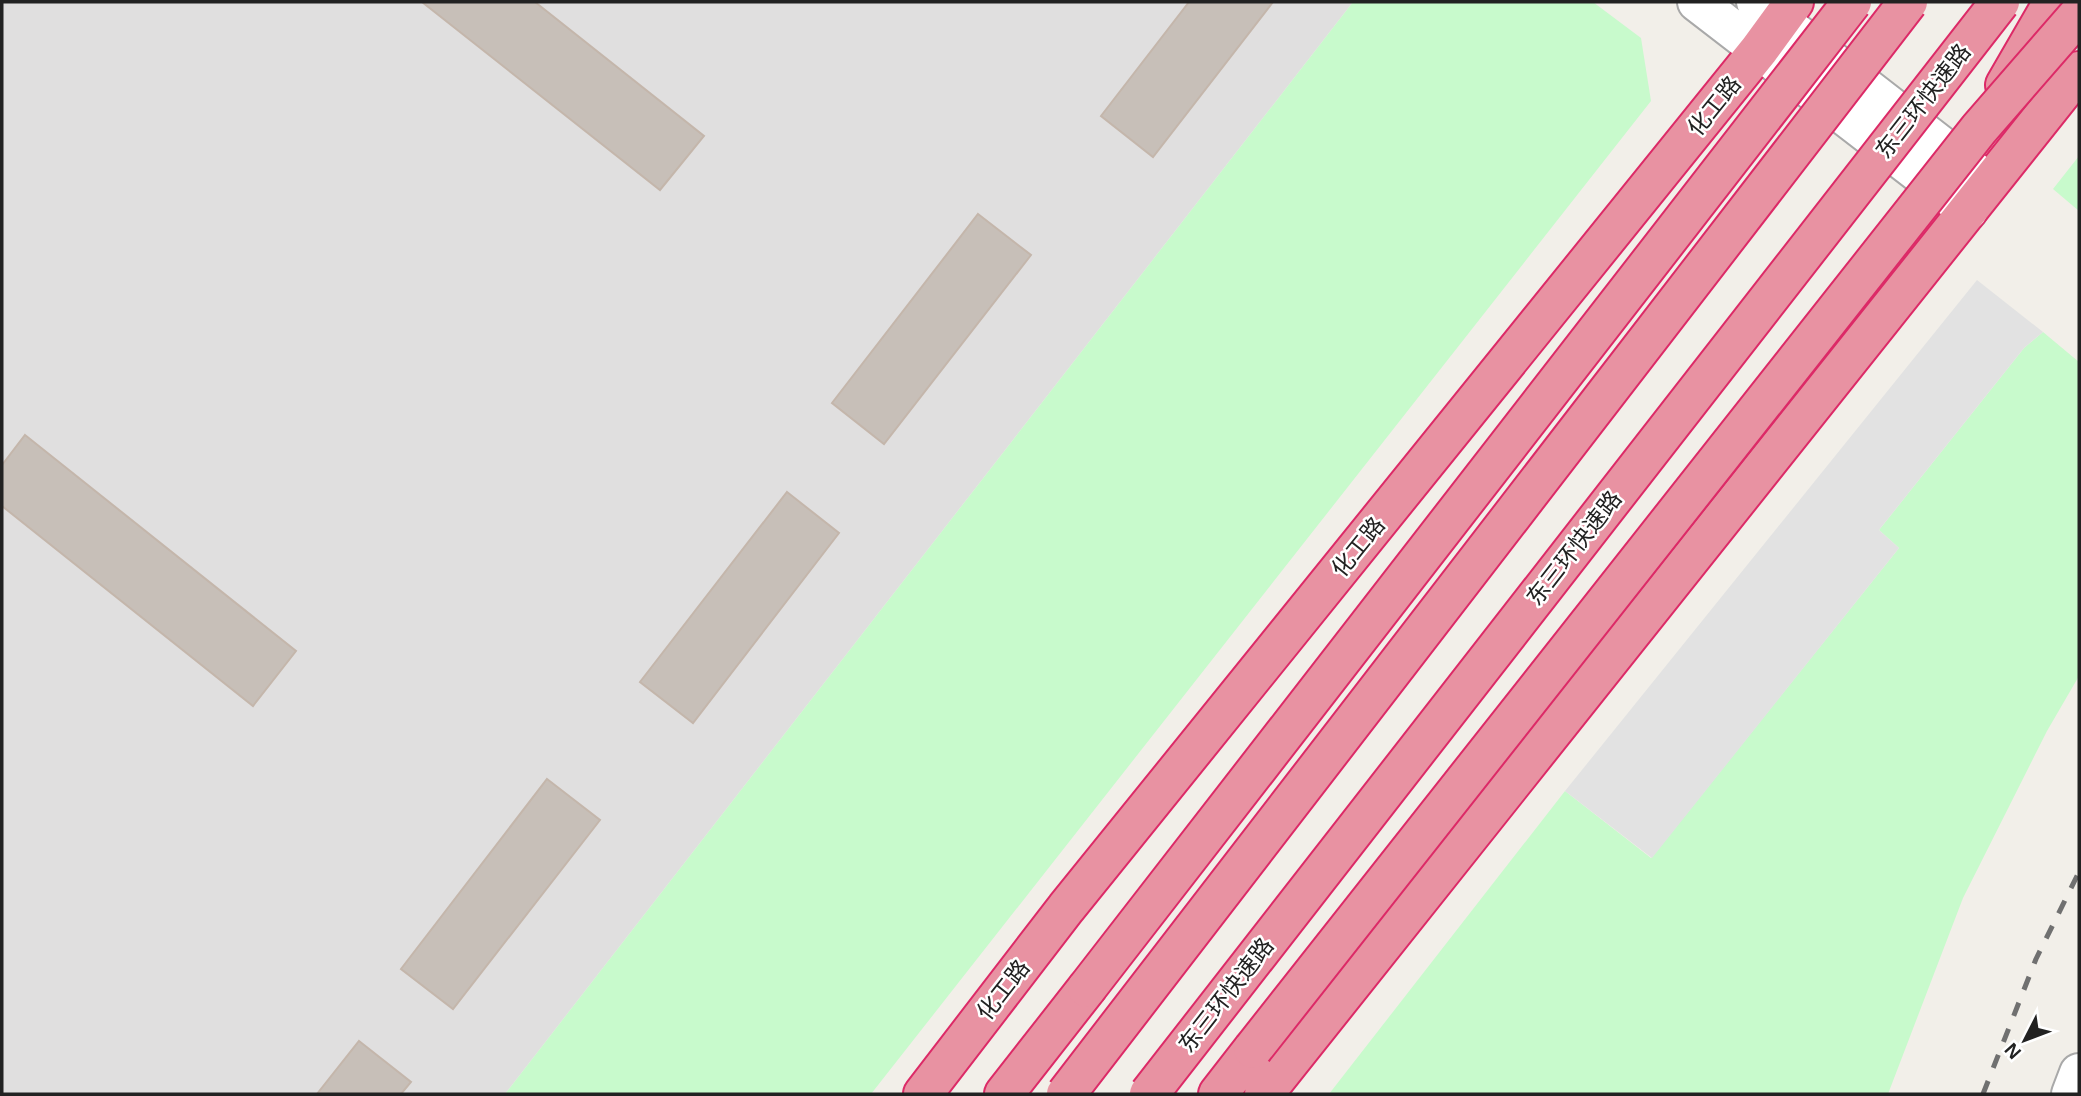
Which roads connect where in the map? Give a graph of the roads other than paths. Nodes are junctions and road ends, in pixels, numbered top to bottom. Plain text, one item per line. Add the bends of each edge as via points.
1 (1697, 2) edge
2 (1852, 2) edge
3 (1908, 2) edge
4 (2000, 2) edge
5 (2053, 2) edge
6 (2079, 14) edge
7 (1772, 18) edge
8 (2079, 71) edge
9 (1979, 129) junction
10 (1979, 198) junction
11 (2079, 1073) edge
12 (923, 1094) edge
13 (1004, 1094) edge
14 (1066, 1094) edge
15 (1149, 1094) edge
16 (1218, 1094) edge
17 (1264, 1094) edge
18 (2071, 1094) edge

1 - 7 street
2 - 13 highway, bridge
3 - 14 highway, bridge
4 - 15 highway, 东三环快速路, bridge
5 - 9 highway, bridge
6 - 9 highway, bridge
7 - 10 street
7 - 12 highway, 化工路
8 - 10 highway
9 - 16 highway, bridge
10 - 17 highway
11 - 18 street

